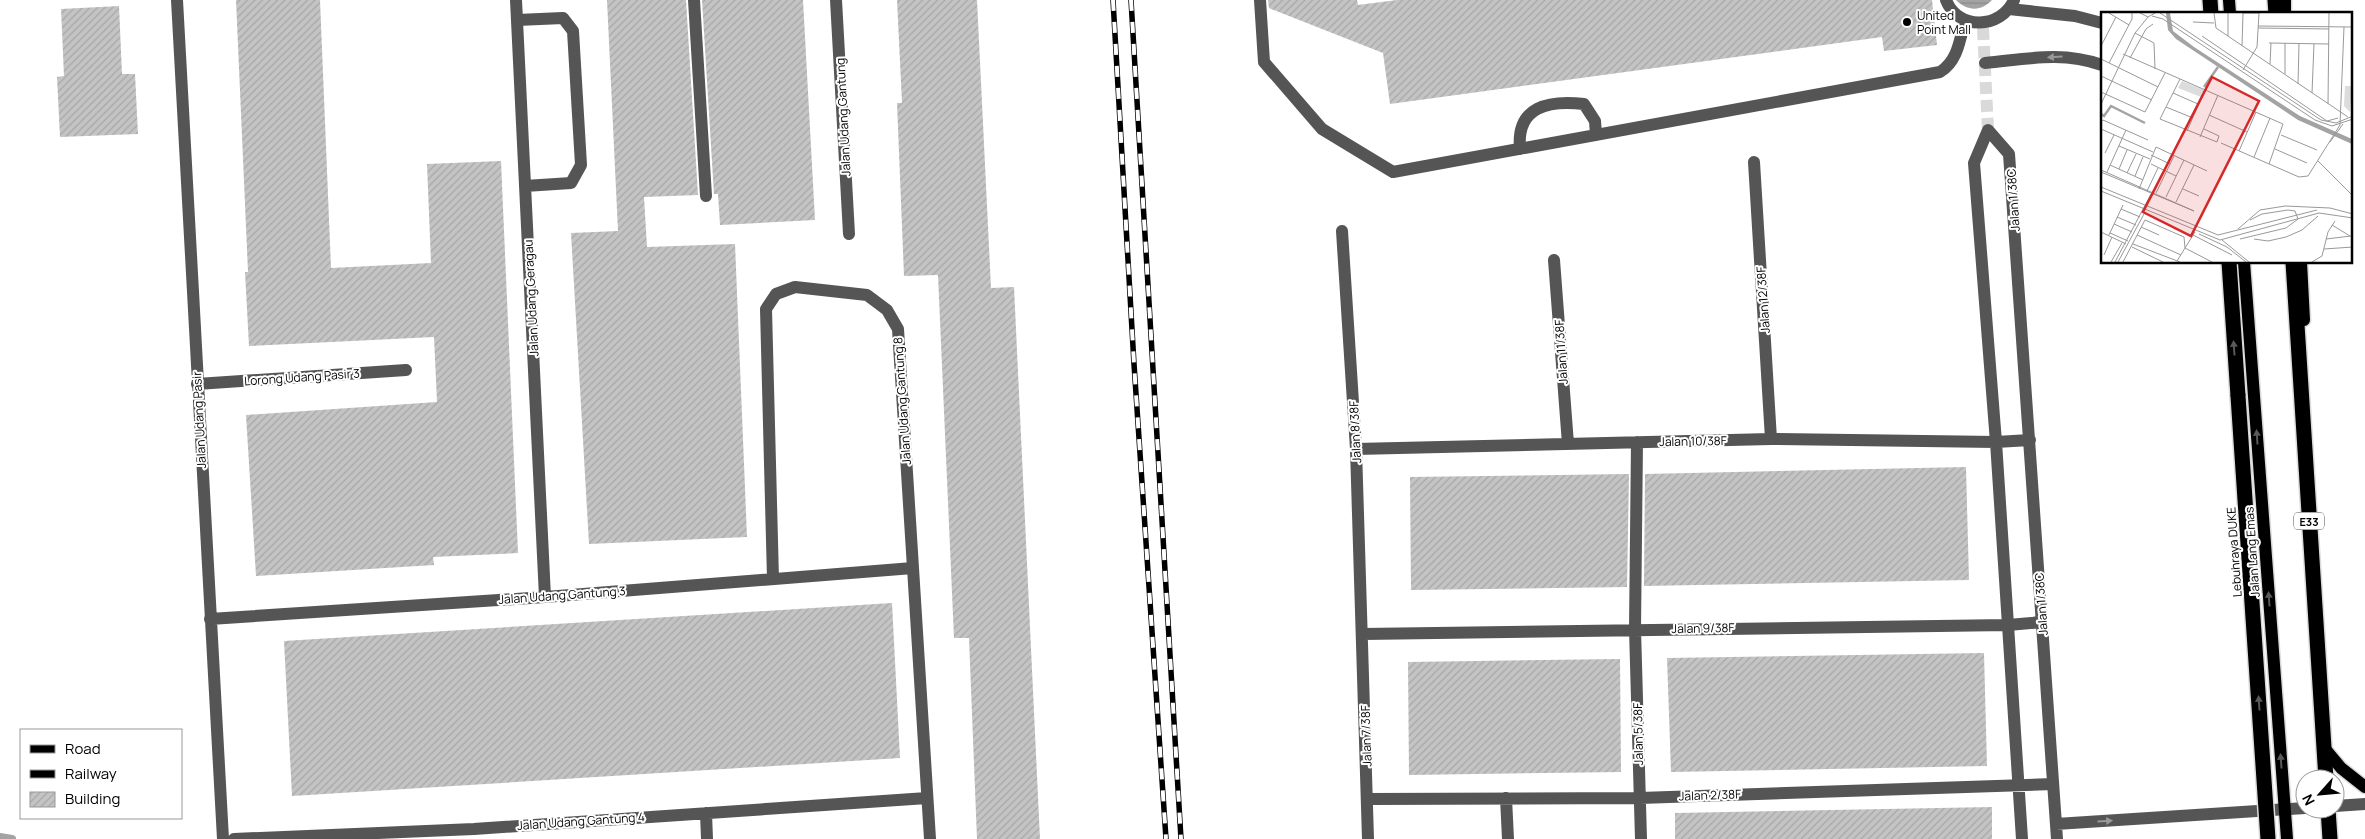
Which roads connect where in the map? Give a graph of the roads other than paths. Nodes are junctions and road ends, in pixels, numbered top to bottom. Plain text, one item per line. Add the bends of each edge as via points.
1 (177, 0) edge
2 (516, 0) edge
3 (694, 0) edge
4 (836, 0) edge
5 (1260, 0) edge
6 (1946, 0) edge
7 (2012, 5) edge
8 (517, 20) junction
9 (1965, 20) junction
10 (2101, 23) edge
11 (1985, 63) dead end
12 (2101, 66) edge
13 (1596, 135) junction
14 (1520, 149) junction
15 (1754, 162) dead end
16 (525, 186) junction
17 (706, 196) dead end
18 (1342, 231) dead end
19 (849, 234) dead end
20 (1554, 260) dead end
21 (2229, 264) edge
22 (2244, 264) edge
23 (2292, 264) edge
24 (2301, 264) edge
25 (406, 370) dead end
26 (197, 384) junction
27 (1771, 439) junction
28 (2030, 440) junction
29 (1637, 442) junction
30 (1996, 442) junction
31 (1568, 444) junction
32 (1356, 449) junction
33 (913, 568) junction
34 (773, 579) junction
35 (545, 597) junction
36 (210, 619) junction
37 (2042, 622) junction
38 (2008, 625) junction
39 (1635, 629) junction
40 (1363, 634) junction
41 (2326, 750) junction
42 (2326, 769) edge
43 (2327, 769) edge
44 (2053, 784) junction
45 (2018, 785) junction
46 (2365, 787) edge
47 (927, 798) junction
48 (1506, 798) junction
49 (1640, 798) junction
50 (1367, 799) junction
51 (2365, 804) edge
52 (2345, 805) edge
53 (2295, 808) edge
54 (2284, 809) junction
55 (706, 813) junction
56 (2329, 819) edge
57 (2056, 824) junction
58 (474, 834) edge
59 (222, 839) edge
60 (234, 839) edge
61 (707, 839) edge
62 (930, 839) edge
63 (1368, 839) edge
64 (1508, 839) edge
65 (1641, 839) edge
66 (2022, 839) edge
67 (2057, 839) edge
68 (2268, 839) edge
69 (2287, 839) edge
70 (2330, 839) edge

1 - 26 street, Jalan Udang Pasir
2 - 8 street, Jalan Udang Geragau
3 - 17 street
4 - 19 street, Jalan Udang Gantung
5 - 14 street via 1264,62 1322,129 1394,172
6 - 9 street via 1954,13
7 - 9 street via 2000,18 1989,22
7 - 10 street
8 - 16 street, Jalan Udang Geragau
8 - 16 street via 563,18 573,31 582,165 571,184
9 - 13 street via 1954,59 1940,72
12 -> 11 street via 2059,56
13 - 14 street
13 - 14 street via 1595,121 1584,104 1559,103 1529,114 1519,135
15 - 27 street, Jalan 12/38F
16 - 35 street, Jalan Udang Geragau
18 - 32 street, Jalan 8/38F
20 - 31 street, Jalan 11/38F
68 -> 21 highway, Lebuhraya DUKE, bridge
54 -> 22 main road, Jalan Lang Emas
23 - 42 highway, E33
24 - 41 main road
25 - 26 street, Lorong Udang Pasir 3
26 - 36 street, Jalan Udang Pasir
27 - 29 street, Jalan 10/38F
27 - 30 street, Jalan 10/38F
28 - 30 street, Jalan 10/38F
28 - 30 street, Jalan 1/38C via 2009,154 1988,130 1974,163
28 - 37 street, Jalan 1/38C
29 - 31 street, Jalan 10/38F
29 - 39 street, Jalan 5/38F
30 - 38 street, Jalan 1/38C
31 - 32 street, Jalan 10/38F
32 - 40 street, Jalan 8/38F
33 - 34 street, Jalan Udang Gantung 3
33 - 34 street, Jalan Udang Gantung 8 via 898,329 887,310 867,294 796,287 776,294 766,309
33 - 47 street, Jalan Udang Gantung 8
34 - 35 street, Jalan Udang Gantung 3
35 - 36 street, Jalan Udang Gantung 3
36 - 59 street, Jalan Udang Pasir
37 - 38 street, Jalan 9/38F
37 - 44 street, Jalan 1/38C
38 - 39 street, Jalan 9/38F
38 - 45 street, Jalan 1/38C
39 - 40 street, Jalan 9/38F
39 - 49 street, Jalan 5/38F
40 - 50 street, Jalan 7/38F
41 - 43 main road
41 - 46 main road via 2340,768
44 - 45 street, Jalan 2/38F
44 - 57 street, Jalan 1/38C
45 - 49 street, Jalan 2/38F
45 - 66 street, Jalan 1/38C
47 - 55 street, Jalan Udang Gantung 4
47 - 62 street, Jalan Udang Gantung 8
48 - 49 street, Jalan 2/38F
48 - 50 street, Jalan 2/38F
48 - 64 street
49 - 65 street, Jalan 5/38F
50 - 63 street, Jalan 7/38F
51 - 52 street
53 - 54 street
57 -> 54 street
54 - 69 main road, Jalan Lang Emas
55 - 58 street, Jalan Udang Gantung 4
55 - 61 street
56 - 70 main road
57 - 67 street, Jalan 1/38C
58 - 60 street, Jalan Udang Gantung 4

